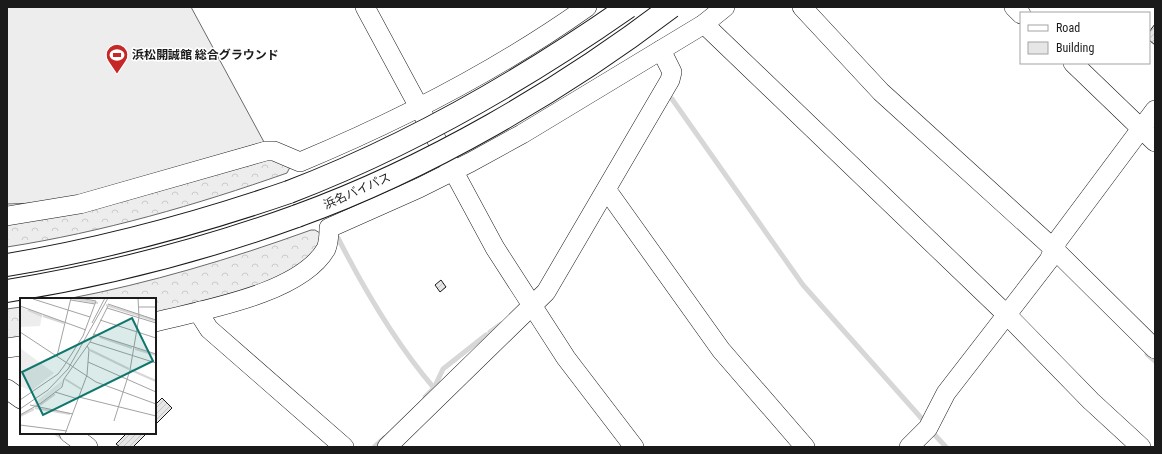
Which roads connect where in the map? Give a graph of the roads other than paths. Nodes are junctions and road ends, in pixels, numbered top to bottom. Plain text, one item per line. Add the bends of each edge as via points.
1 (587, 7) edge
2 (628, 7) edge
3 (671, 7) edge
4 (725, 7) edge
5 (802, 7) edge
6 (369, 8) edge
7 (704, 24) junction
8 (661, 50) junction
9 (1074, 64) edge
10 (419, 108) junction
11 (1155, 110) edge
12 (1141, 128) junction
13 (1155, 142) edge
14 (300, 162) junction
15 (453, 171) junction
16 (605, 192) junction
17 (7, 216) edge
18 (329, 228) junction
19 (1054, 249) junction
20 (7, 265) edge
21 (7, 291) edge
22 (532, 307) junction
23 (200, 311) junction
24 (1006, 315) junction
25 (156, 322) edge
26 (20, 346) edge
27 (7, 348) edge
28 (1155, 349) edge
29 (7, 389) edge
30 (20, 398) edge
31 (70, 434) edge
32 (88, 447) edge
33 (344, 447) edge
34 (387, 447) edge
35 (634, 447) edge
36 (805, 447) edge
37 (909, 447) edge
38 (1141, 447) edge

1 - 10 street via 486,71
2 - 20 highway, bridge via 546,62 448,118 346,168 288,192 143,238
3 - 21 highway, 浜名バイパス, bridge via 602,56 510,114 409,167 297,216 216,244 149,262 97,275
4 - 7 street
5 - 19 street via 881,92
6 - 10 street
7 - 8 street
7 - 24 street
8 - 15 street via 522,134
8 - 16 street via 672,72 670,80
9 - 12 street
10 - 14 street
10 - 15 street
11 - 12 street
12 - 13 street
12 - 19 street via 1058,240
14 - 17 street via 274,151 266,151 80,204
14 - 18 street
15 - 18 street
15 - 22 street via 495,248
16 - 22 street via 546,292
16 - 36 street via 611,196 721,350
18 - 23 street via 326,249 307,269 293,279 261,294
19 - 24 street via 1049,260
19 - 28 street
22 - 34 street
22 - 35 street via 592,393
23 - 25 street
23 - 33 street via 209,329
24 - 37 street via 946,393 928,428
24 - 38 street via 1091,401
26 - 27 street
29 - 30 street
31 - 32 street

